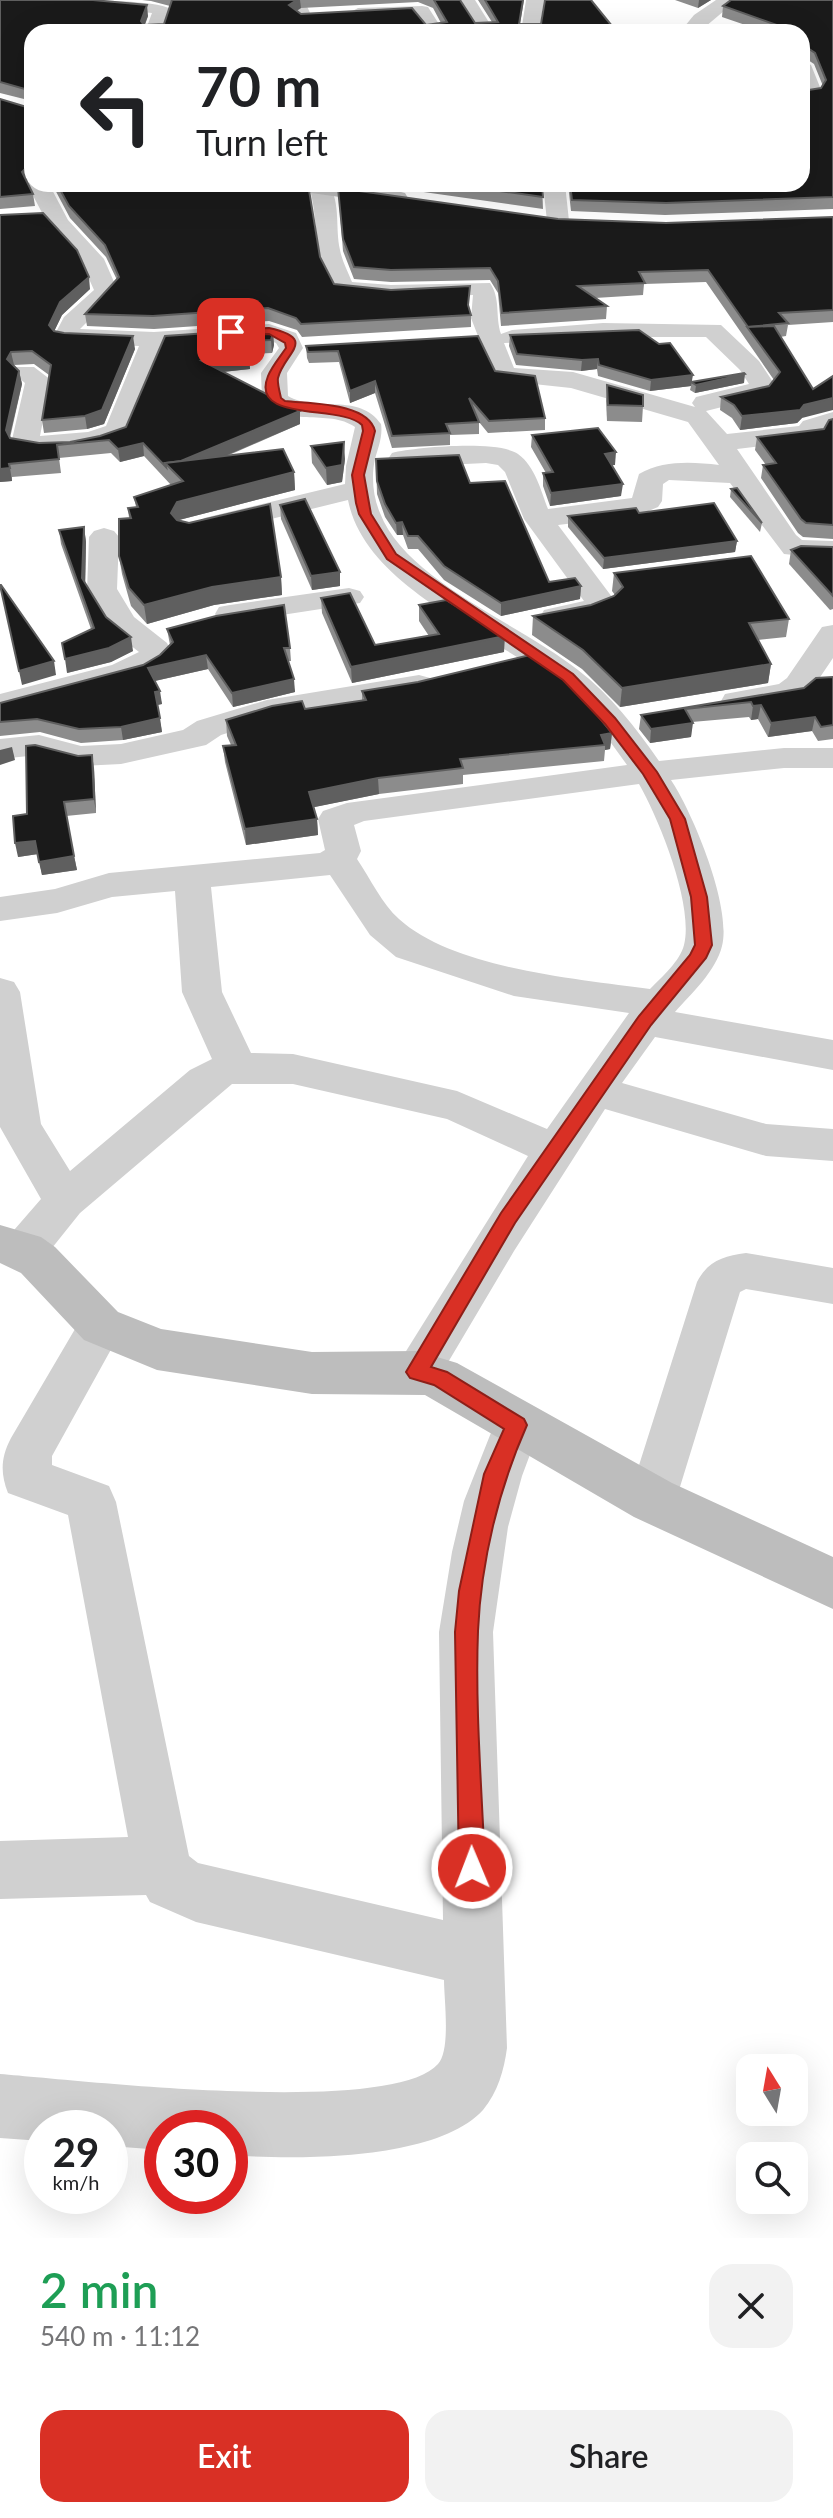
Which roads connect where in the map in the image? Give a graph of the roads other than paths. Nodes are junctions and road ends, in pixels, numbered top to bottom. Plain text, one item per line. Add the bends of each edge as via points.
1 (73, 0) edge
2 (466, 0) edge
3 (535, 0) edge
4 (728, 0) edge
5 (302, 16) edge
6 (157, 24) edge
7 (430, 24) edge
8 (481, 24) edge
9 (531, 24) edge
10 (696, 24) edge
11 (38, 192) edge
12 (313, 192) edge
13 (355, 192) edge
14 (555, 192) edge
15 (425, 201) edge
16 (528, 216) edge
17 (558, 221) junction
18 (585, 222) edge
19 (66, 336) junction
20 (154, 339) junction
21 (490, 339) junction
22 (459, 340) edge
23 (12, 373) edge
24 (678, 408) junction
25 (833, 420) edge
26 (720, 443) junction
27 (361, 475) junction
28 (738, 475) junction
29 (538, 519) junction
30 (190, 529) edge
31 (104, 537) dead end
32 (794, 548) junction
33 (833, 550) edge
34 (765, 560) dead end
35 (349, 597) edge
36 (199, 621) edge
37 (494, 629) junction
38 (833, 634) edge
39 (536, 657) junction
40 (495, 667) edge
41 (453, 677) edge
42 (0, 704) edge
43 (700, 706) edge
44 (0, 749) edge
45 (833, 758) edge
46 (650, 772) junction
47 (339, 860) junction
48 (192, 878) junction
49 (0, 909) edge
50 (0, 992) edge
51 (652, 1012) junction
52 (833, 1055) edge
53 (237, 1068) junction
54 (597, 1091) junction
55 (833, 1145) edge
56 (556, 1151) junction
57 (65, 1201) junction
58 (12, 1247) edge
59 (833, 1286) edge
60 (101, 1326) junction
61 (417, 1372) junction
62 (517, 1425) junction
63 (13, 1476) edge
64 (653, 1500) junction
65 (833, 1584) edge
66 (162, 1865) junction
67 (0, 1870) edge
68 (474, 1957) junction
69 (0, 2106) edge

1 - 6 street via 162,9
2 - 8 street
3 - 9 street
4 - 10 street
5 - 7 street via 422,11
11 - 19 street via 40,216 92,259 106,291 75,318
12 - 21 street via 327,213 328,250 343,288 482,288
13 - 15 street
14 - 17 street
16 - 17 street
17 - 18 street
19 - 20 street
19 - 23 street via 37,368
20 - 23 street via 120,428 108,437 25,444 38,380
20 - 27 street via 269,331 306,348 274,373 275,399 294,408 339,410 362,418 369,431
21 - 22 street
21 - 24 street via 509,377 573,380
21 - 24 street via 603,330 712,330 762,385 757,391
24 - 26 street via 697,416
25 - 26 street via 812,427 812,433
26 - 28 street
27 - 29 street via 486,455 507,458 518,469
27 - 30 street
27 - 37 street via 365,514 392,557
28 - 29 street via 653,476 648,501 639,506
28 - 32 street
29 - 37 street via 602,581 603,605
31 - 42 street via 102,591 121,622 155,634 156,650 141,665
32 - 33 street
32 - 34 street
35 - 36 street
37 - 39 street
38 - 43 street via 789,692
39 - 40 street
39 - 46 street via 625,718
41 - 44 street via 267,710 194,738 121,754 81,756 39,745
45 - 46 street
46 - 47 street via 344,814 336,819 344,848
46 - 51 street via 683,834 699,897 704,945
47 - 48 street
47 - 51 street via 383,926 410,948 514,983
48 - 49 street via 109,885 57,901
48 - 53 street via 202,992
50 - 57 street via 20,1125
51 - 52 street
51 - 54 street
53 - 56 street via 293,1069 428,1097
53 - 57 street via 205,1081
54 - 55 street via 766,1140
54 - 56 street
56 - 61 street via 508,1218
57 - 58 street
58 - 60 street
59 - 64 street via 746,1271 731,1273 720,1282
60 - 61 street via 157,1349 279,1369
60 - 63 street
61 - 62 street via 439,1378
62 - 64 street
62 - 68 street via 486,1509 466,1632
63 - 66 street via 91,1502
64 - 65 street
66 - 67 street
66 - 68 street via 171,1881 196,1892
68 - 69 street via 472,2071 459,2089 432,2108 402,2116 284,2127

